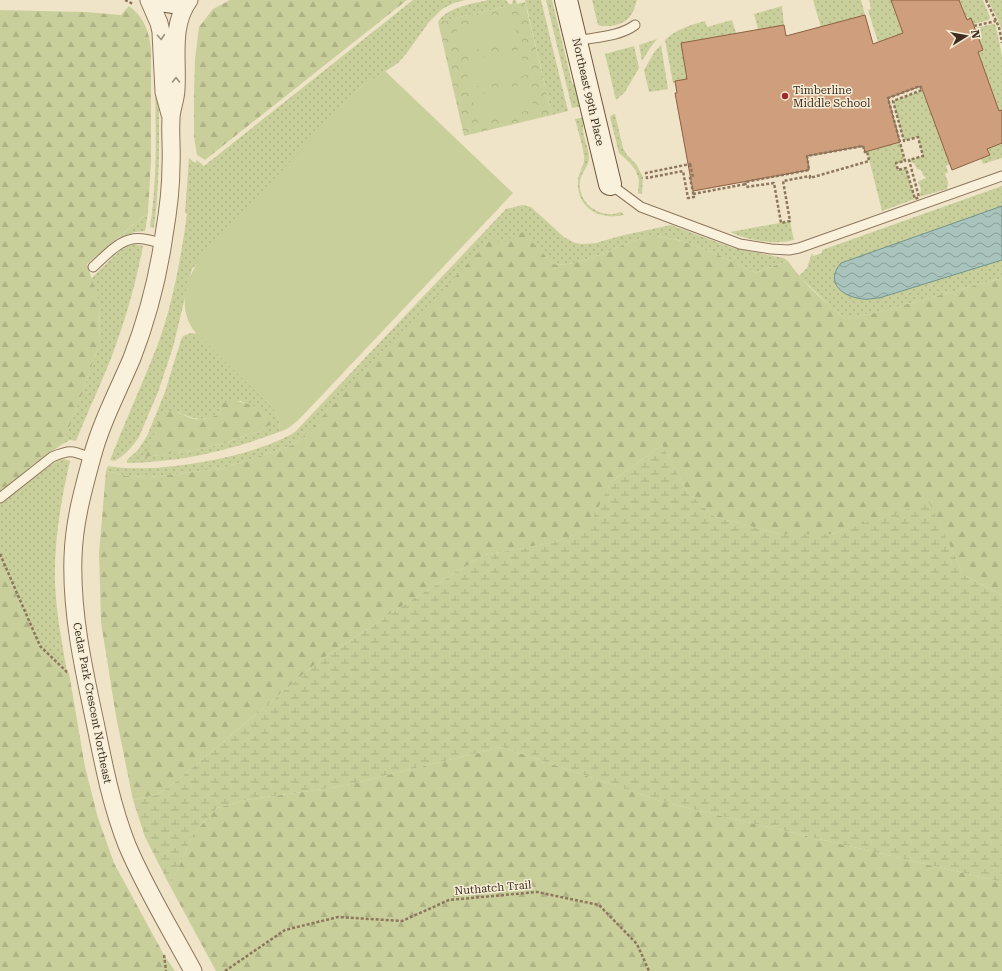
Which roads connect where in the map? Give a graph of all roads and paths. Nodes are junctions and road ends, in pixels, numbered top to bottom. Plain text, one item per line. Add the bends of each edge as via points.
1 (150, 0) edge
2 (159, 0) edge
3 (179, 0) edge
4 (189, 0) edge
5 (566, 0) edge
6 (986, 0) edge
7 (996, 21) junction
8 (636, 25) dead end
9 (974, 26) dead end
10 (576, 41) junction
11 (1002, 43) edge
12 (171, 118) junction
13 (1002, 176) edge
14 (610, 184) joint
15 (746, 184) junction
16 (693, 194) junction
17 (919, 197) joint
18 (163, 244) junction
19 (93, 267) dead end
20 (92, 458) junction
21 (0, 498) edge
22 (0, 554) edge
23 (67, 672) dead end
24 (164, 955) dead end
25 (166, 971) edge
26 (194, 971) edge
27 (225, 971) edge
28 (649, 971) edge

1 -> 12 street, Cedar Park Crescent Northeast via 161,32 164,92
2 - 3 street
12 -> 4 street, Cedar Park Crescent Northeast via 176,92 177,31
5 - 10 street, Northeast 99th Place
6 - 7 path
7 - 9 path
7 - 11 path
8 - 10 lane via 620,32
10 - 14 street, Northeast 99th Place
12 - 18 street, Cedar Park Crescent Northeast via 171,166
13 - 14 lane via 789,250 740,244 641,207
15 - 15 path via 745,182 809,170 807,156 863,146 864,152 867,151 869,161 810,178 783,181 790,221 781,223 774,183 746,188
15 - 16 path
16 - 16 path via 694,197 688,198 683,171 647,178 646,173 690,164
17 - 17 path via 915,199 906,168 898,170 896,163 905,161 888,98 920,86 922,90 893,101 904,141 918,136 923,156 909,160
18 - 19 lane via 144,239 123,241
18 - 20 street, Cedar Park Crescent Northeast via 143,328 103,424
20 - 21 lane via 73,451 61,453 52,457
20 - 26 street, Cedar Park Crescent Northeast via 79,504 73,554 73,599 86,680 110,793 124,836 134,861
22 - 23 path via 40,646
24 - 25 path
27 - 28 path, Nuthatch Trail via 285,930 292,928 338,917 402,921 449,900 537,892 598,905 637,944

